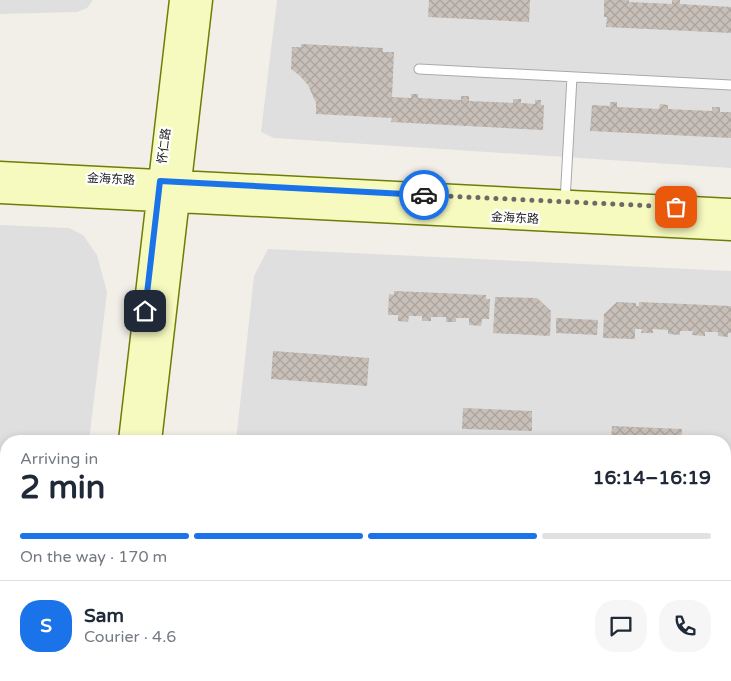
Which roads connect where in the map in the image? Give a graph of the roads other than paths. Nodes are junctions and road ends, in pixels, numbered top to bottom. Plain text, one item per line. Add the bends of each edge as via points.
1 (181, 0) edge
2 (201, 0) edge
3 (419, 69) dead end
4 (572, 77) junction
5 (731, 85) edge
6 (0, 173) edge
7 (169, 191) junction
8 (0, 192) edge
9 (565, 202) junction
10 (731, 210) edge
11 (731, 229) edge
12 (131, 435) edge
13 (150, 435) edge

1 - 7 main road, 怀仁路
2 - 7 main road, 怀仁路
3 - 4 lane
4 - 5 lane
4 - 9 lane
6 - 7 main road, 金海东路
7 - 8 main road, 金海东路
7 - 9 main road, 金海东路
7 - 11 main road, 金海东路
7 - 12 main road, 怀仁路
7 - 13 main road, 怀仁路
9 - 10 main road, 金海东路

